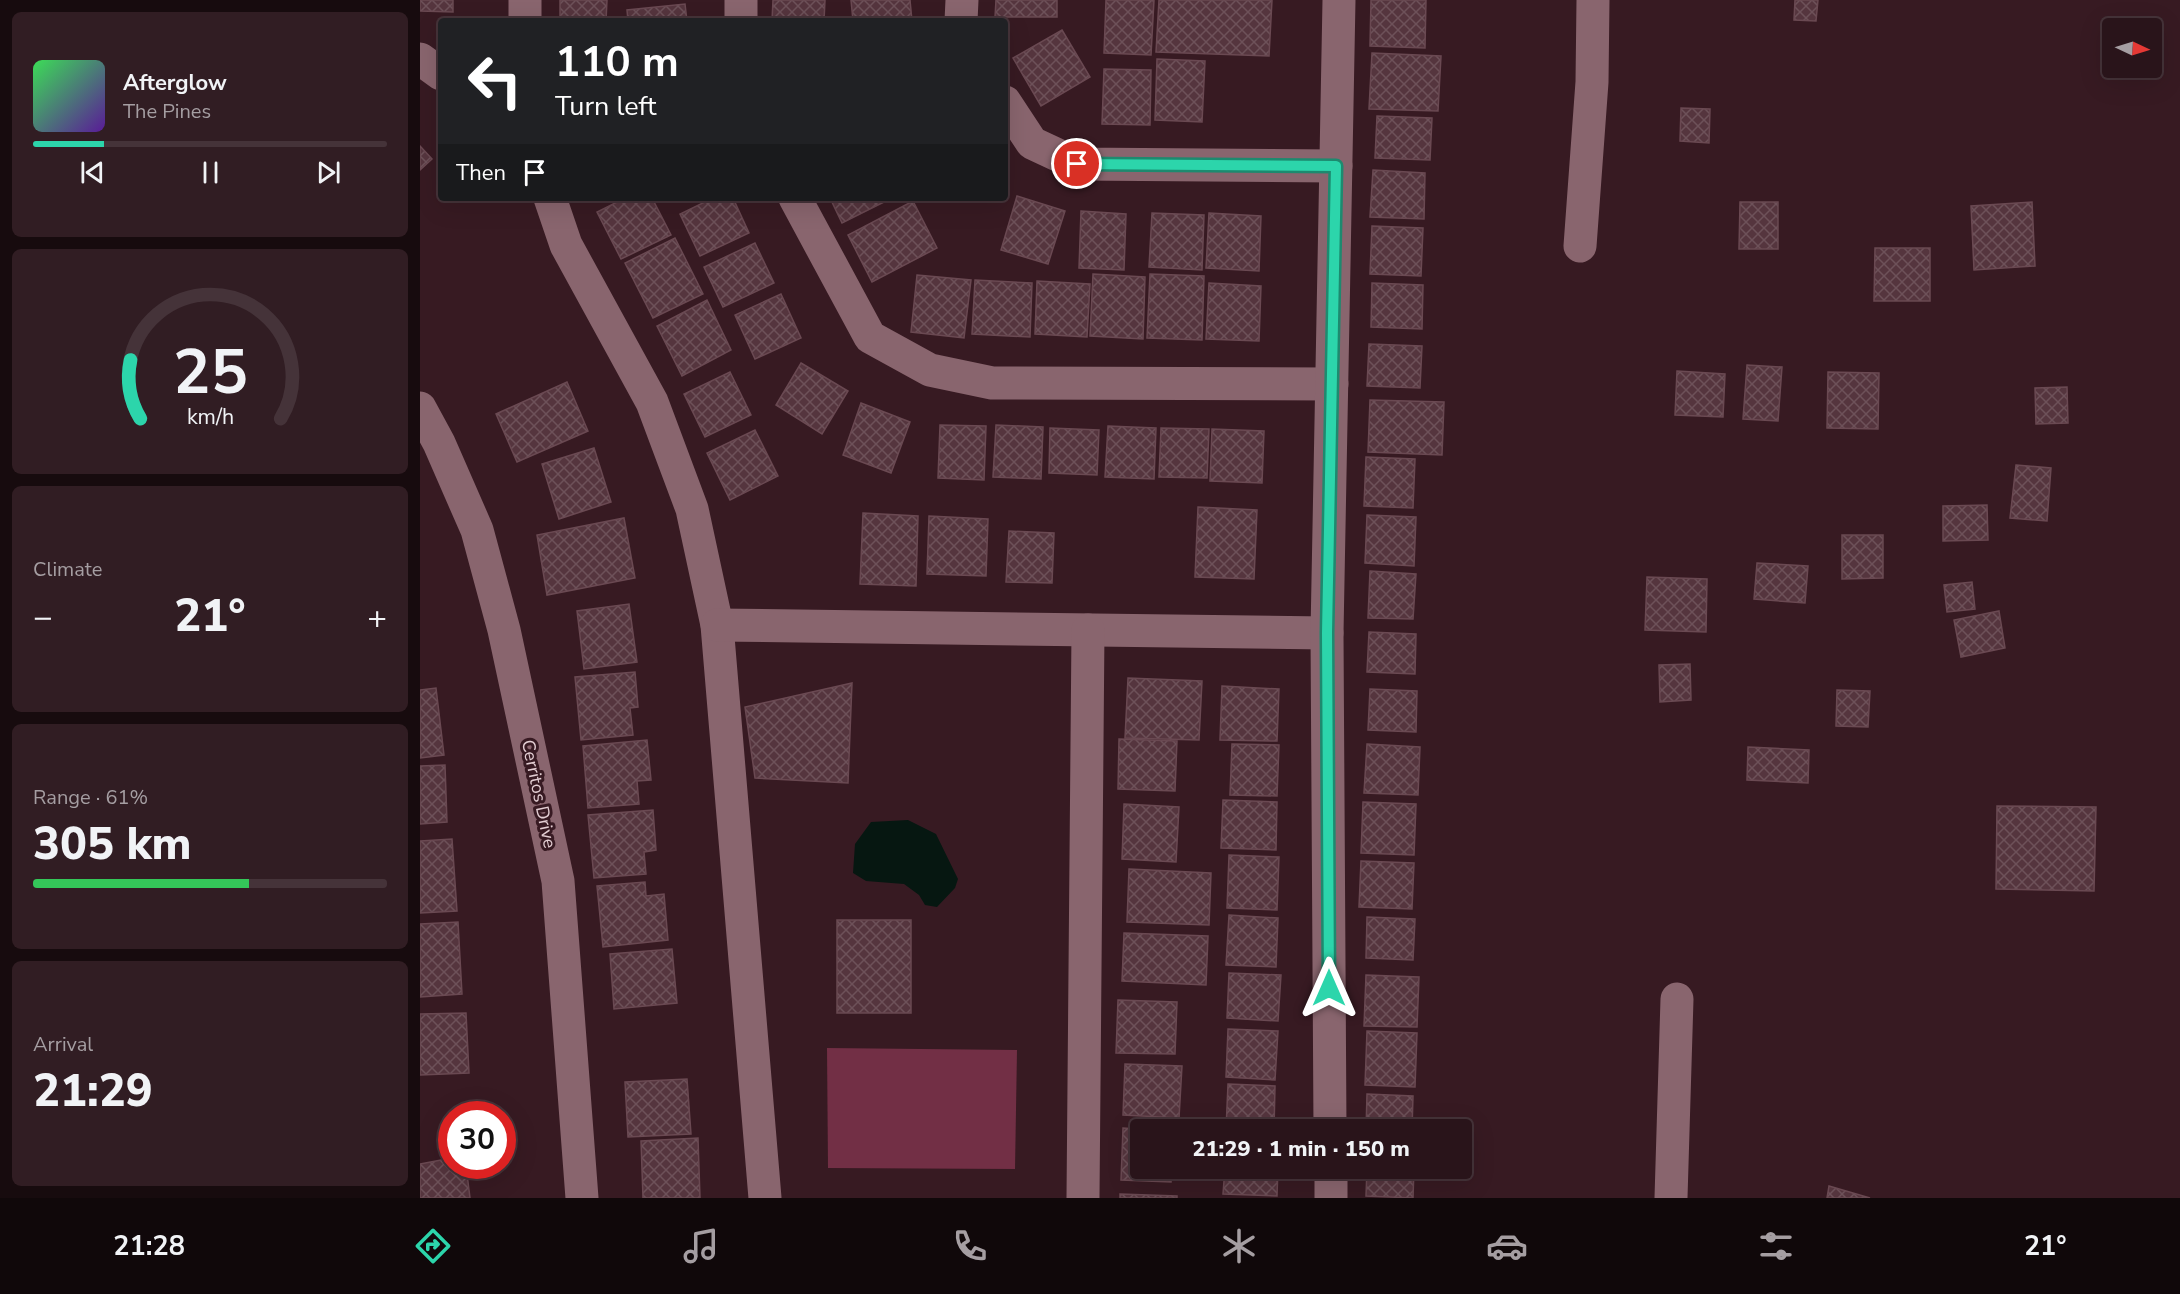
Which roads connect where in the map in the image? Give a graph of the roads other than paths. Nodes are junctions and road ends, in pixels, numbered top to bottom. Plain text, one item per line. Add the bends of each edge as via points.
1 (525, 0) edge
2 (741, 0) edge
3 (962, 0) edge
4 (1339, 0) edge
5 (1593, 0) edge
6 (525, 18) edge
7 (741, 18) edge
8 (961, 18) edge
9 (420, 59) edge
10 (438, 72) edge
11 (1008, 107) edge
12 (1336, 166) junction
13 (551, 201) edge
14 (797, 201) edge
15 (1580, 246) dead end
16 (1332, 384) junction
17 (420, 408) edge
18 (717, 625) junction
19 (1088, 630) junction
20 (1327, 633) junction
21 (1677, 999) dead end
22 (1330, 1119) edge
23 (1330, 1179) edge
24 (582, 1198) edge
25 (765, 1198) edge
26 (1083, 1198) edge
27 (1331, 1198) edge
28 (1671, 1198) edge

1 - 6 street
2 - 7 street
3 - 8 street
4 - 12 street
5 - 15 street via 1592,82
9 - 10 street
11 - 12 street via 1032,143 1077,164
12 - 16 street
13 - 18 street via 566,245 652,402 692,509
14 - 16 street via 870,337 930,370 992,383
16 - 20 street
17 - 24 street, Cerritos Drive via 477,530 504,630 558,881
18 - 19 street
18 - 25 street
19 - 20 street
19 - 26 street
20 - 22 street
21 - 28 street
23 - 27 street

